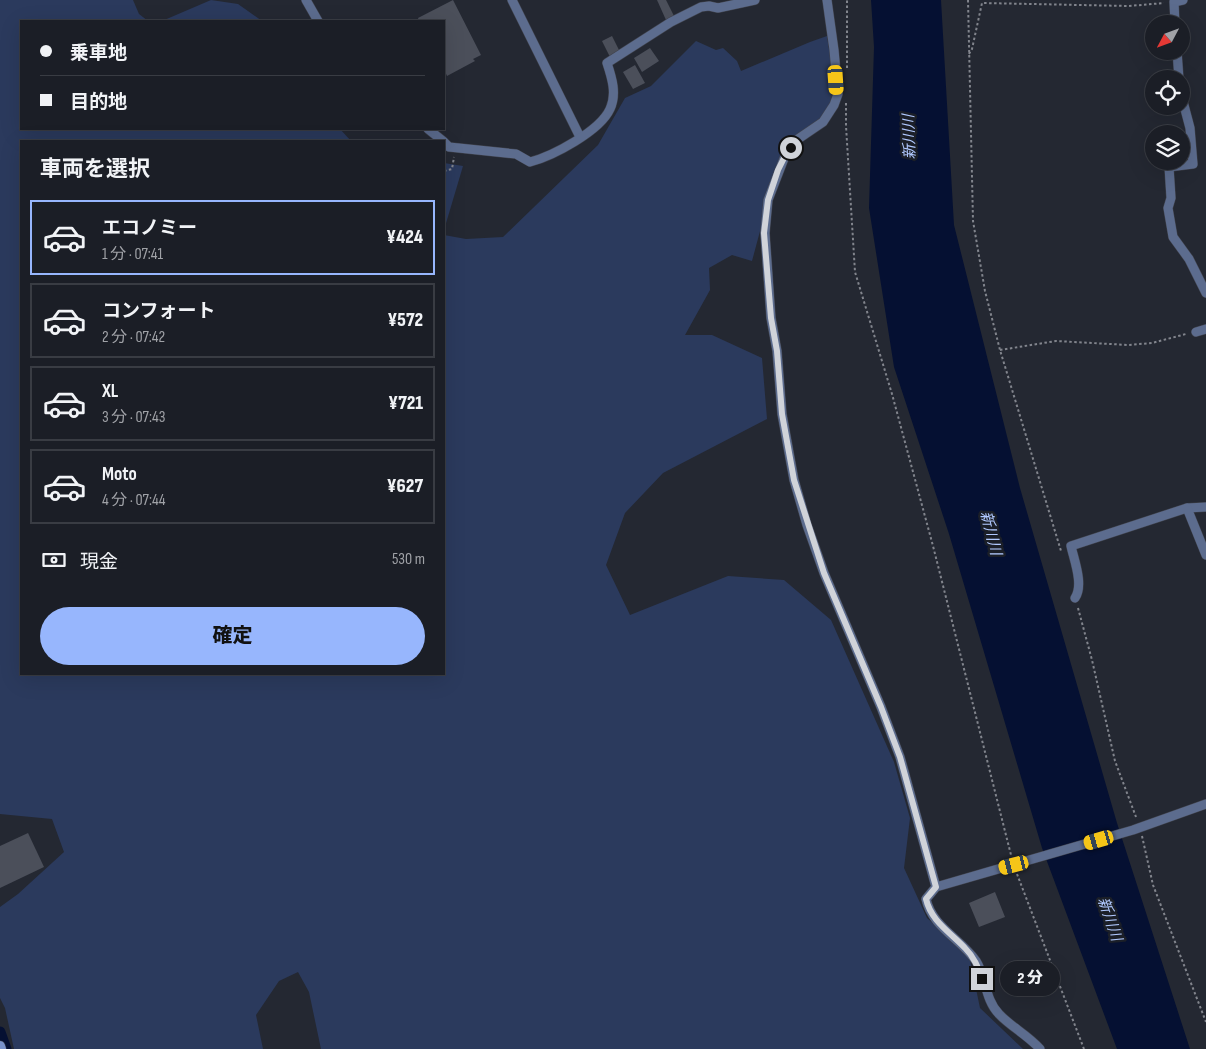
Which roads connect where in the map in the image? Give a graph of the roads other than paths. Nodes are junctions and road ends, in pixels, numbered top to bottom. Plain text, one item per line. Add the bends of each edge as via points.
1 (306, 0) edge
2 (512, 0) edge
3 (755, 0) edge
4 (827, 0) edge
5 (1178, 1) edge
6 (708, 3) edge
7 (1176, 15) edge
8 (317, 20) edge
9 (1187, 115) edge
10 (429, 130) edge
11 (580, 137) junction
12 (441, 140) edge
13 (445, 144) edge
14 (1206, 292) edge
15 (1206, 329) edge
16 (1196, 332) road end
17 (1206, 506) edge
18 (1187, 508) junction
19 (1206, 555) edge
20 (1075, 598) road end
21 (1206, 804) edge
22 (936, 887) junction
23 (1040, 1049) edge

1 - 8 street
2 - 11 street
3 - 6 street via 718,8
4 - 22 street via 838,94 823,122 798,139 785,156 768,200 764,233 782,414 794,480 807,525 900,757
5 - 7 street
6 - 11 street via 671,22 607,63 614,85 611,108 601,123
9 - 14 street via 1193,164 1169,167 1171,198 1168,208 1173,237
10 - 12 street
11 - 13 street via 544,159 530,162 516,154 449,147
15 - 16 street
17 - 18 street
18 - 19 street
18 - 20 street via 1072,546 1078,580
21 - 22 street
22 - 23 street via 926,899 928,909 977,963 998,1013

